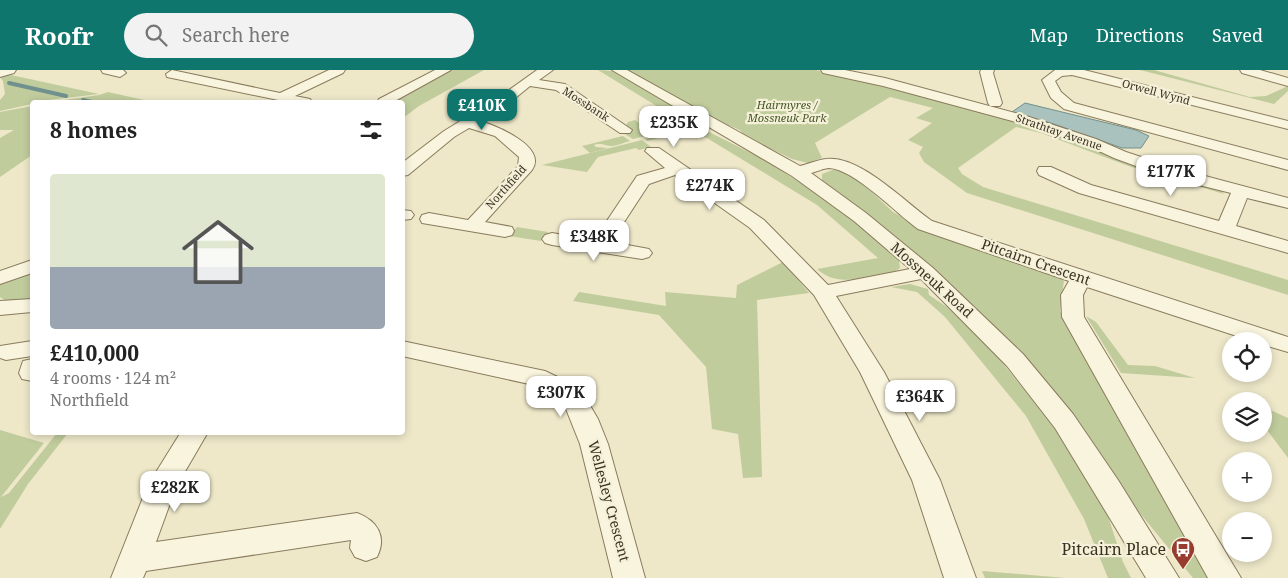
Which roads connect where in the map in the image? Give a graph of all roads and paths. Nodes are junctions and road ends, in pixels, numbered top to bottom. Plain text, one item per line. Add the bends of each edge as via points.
1 (10, 70) edge
2 (339, 70) edge
3 (445, 70) edge
4 (547, 70) edge
5 (618, 70) edge
6 (827, 70) edge
7 (988, 70) edge
8 (1246, 70) edge
9 (0, 73) edge
10 (172, 74) dead end
11 (528, 82) junction
12 (1288, 82) edge
13 (281, 98) junction
14 (293, 100) edge
15 (388, 100) edge
16 (994, 103) dead end
17 (466, 123) junction
18 (624, 124) dead end
19 (1288, 125) edge
20 (1173, 134) junction
21 (653, 151) dead end
22 (1142, 162) junction
23 (1288, 165) edge
24 (405, 168) edge
25 (1041, 168) dead end
26 (677, 169) junction
27 (798, 172) junction
28 (1241, 190) junction
29 (1288, 203) edge
30 (430, 219) dead end
31 (472, 226) junction
32 (1225, 229) junction
33 (505, 231) dead end
34 (552, 239) dead end
35 (600, 245) junction
36 (1288, 247) edge
37 (642, 253) dead end
38 (30, 267) edge
39 (926, 272) junction
40 (0, 278) edge
41 (1081, 278) junction
42 (822, 292) junction
43 (30, 306) edge
44 (0, 308) edge
45 (1288, 345) edge
46 (30, 349) edge
47 (405, 349) edge
48 (6, 352) dead end
49 (193, 435) edge
50 (366, 548) dead end
51 (131, 568) edge
52 (629, 578) edge
53 (960, 578) edge
54 (1164, 578) edge
55 (1225, 578) edge

1 - 9 street
2 - 13 street
3 - 15 street
4 - 11 street
5 - 27 street, Mossneuk Road
6 - 22 street, Strathtay Avenue via 1021,119
7 - 16 street via 986,78
8 - 12 street
10 - 13 street via 194,83
11 - 17 street
11 - 18 street, Mossbank via 560,87
13 - 14 street
17 - 24 street
17 - 31 street, Northfield via 501,133 527,156 528,162
19 - 20 street, Orwell Wynd via 1072,71 1058,72 1048,80 1064,104
20 - 22 street
20 - 23 street, Orwell Wynd
21 - 26 street
22 - 28 street, Strathtay Avenue
25 - 32 street via 1085,189
26 - 35 street via 643,180
26 - 42 street via 757,224
27 - 39 street, Mossneuk Road via 860,217
27 - 41 street, Pitcairn Crescent via 828,163 846,167 873,182 926,225
28 - 29 street, Strathtay Avenue
28 - 32 street
30 - 31 street, Northfield
31 - 33 street, Northfield
32 - 36 street
34 - 35 street
35 - 37 street
38 - 40 street
39 - 42 street
39 - 54 street, Mossneuk Road via 1015,360 1064,421
41 - 45 street, Pitcairn Crescent
41 - 55 street via 1072,295 1073,317
42 - 53 street via 872,372 926,480
43 - 44 street
46 - 48 street
47 - 52 street, Wellesley Crescent via 536,377 559,388 576,403 594,444
49 - 51 street via 162,485
50 - 51 street via 366,535 358,526

